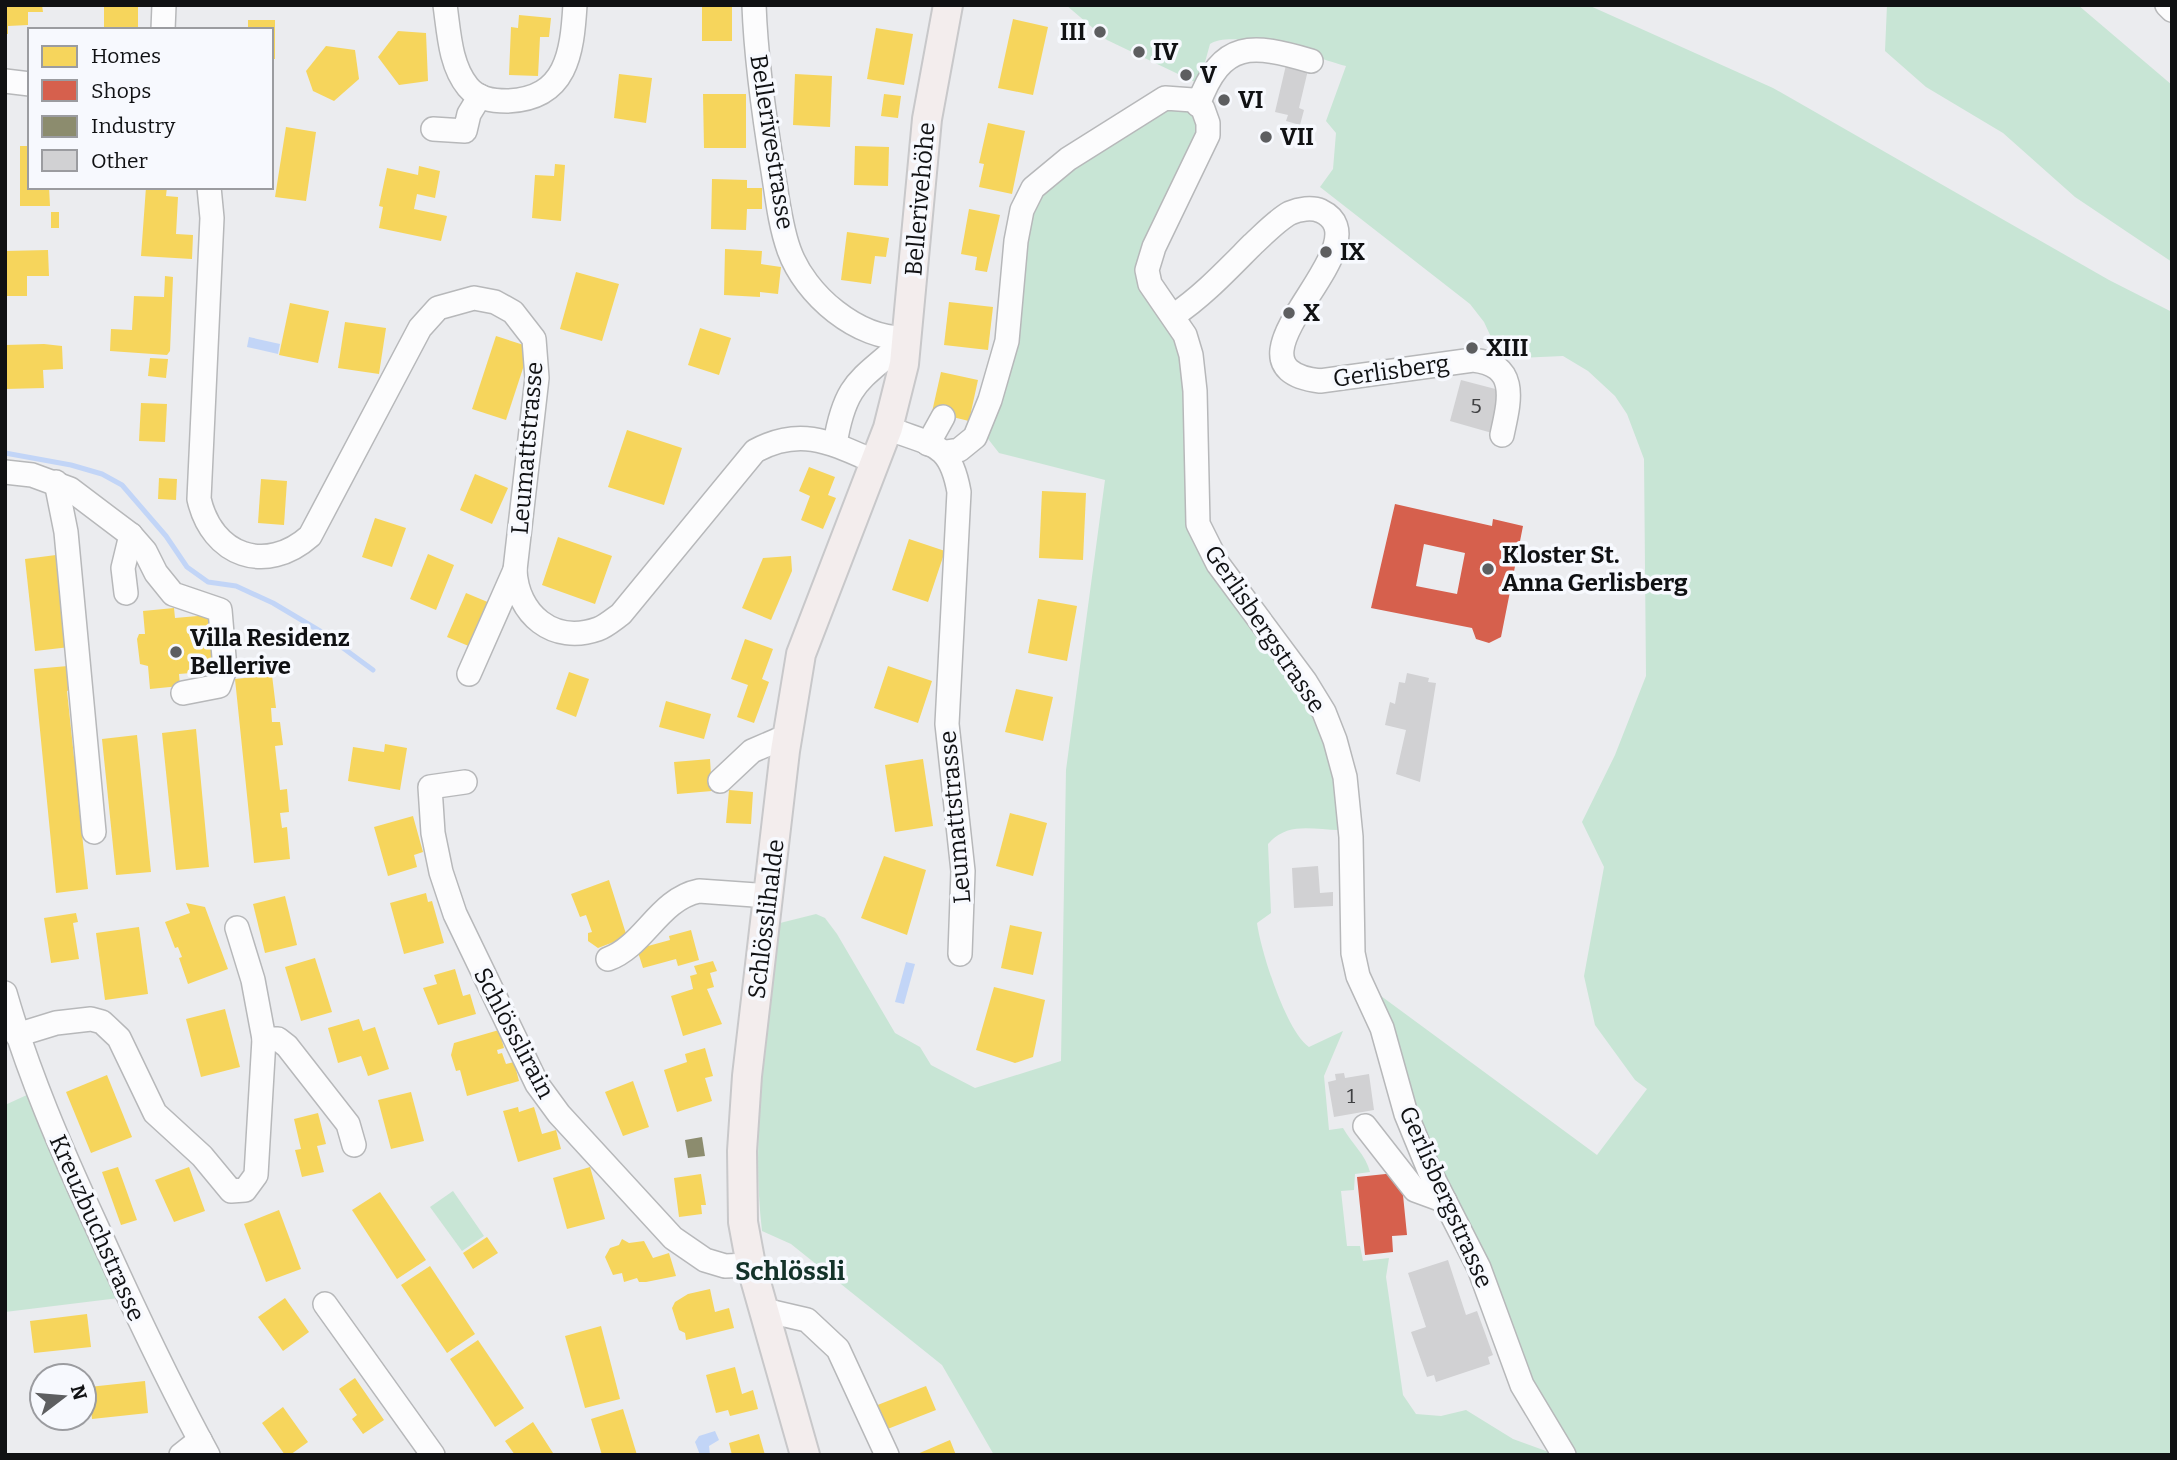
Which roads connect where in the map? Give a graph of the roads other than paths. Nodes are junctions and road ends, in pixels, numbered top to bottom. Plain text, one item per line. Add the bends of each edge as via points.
1 (164, 5) edge
2 (445, 5) edge
3 (575, 5) edge
4 (754, 5) edge
5 (948, 5) edge
6 (2166, 5) edge
7 (2172, 10) edge
8 (163, 28) edge
9 (1311, 61) dead end
10 (5, 81) edge
11 (28, 84) edge
12 (480, 96) junction
13 (1198, 104) junction
14 (433, 129) dead end
15 (209, 189) edge
16 (1173, 316) junction
17 (907, 338) junction
18 (897, 394) joint
19 (943, 417) dead end
20 (888, 428) junction
21 (1502, 435) dead end
22 (835, 444) junction
23 (937, 448) junction
24 (875, 462) junction
25 (5, 472) edge
26 (56, 482) junction
27 (131, 535) junction
28 (515, 570) junction
29 (126, 593) dead end
30 (469, 674) dead end
31 (183, 692) dead end
32 (787, 736) junction
33 (720, 781) dead end
34 (465, 782) dead end
35 (94, 832) dead end
36 (769, 896) junction
37 (237, 928) dead end
38 (960, 954) dead end
39 (608, 959) dead end
40 (5, 993) edge
41 (17, 1035) junction
42 (264, 1039) junction
43 (1365, 1126) dead end
44 (354, 1145) dead end
45 (1445, 1201) junction
46 (751, 1265) junction
47 (325, 1304) dead end
48 (764, 1310) junction
49 (204, 1448) edge
50 (181, 1455) edge
51 (433, 1455) edge
52 (805, 1455) edge
53 (887, 1455) edge
54 (1564, 1455) edge

1 - 8 street
2 - 12 street via 458,72
3 - 12 street via 574,43 553,85 531,98 487,100
4 - 17 street, Bellerivestrasse via 763,111 789,250 803,277 835,310 863,328
5 - 17 main road, Bellerivehöhe via 926,119
6 - 7 street
9 - 13 street via 1273,50 1242,50 1216,68
10 - 11 street
12 - 14 street via 465,131
13 - 16 street, Gerlisbergstrasse via 1208,122 1208,135 1147,270 1150,284
13 - 23 street via 1180,97 1165,98 1068,159 1033,188 1022,210 1007,341 990,400 975,437 959,450
15 - 28 street, Leumattstrasse via 213,213 199,499 211,532 237,552 252,555 281,555 310,536 420,328 438,308 474,298 513,312 534,339 537,357
16 - 21 street, Gerlisberg via 1290,213 1313,208 1325,212 1340,238 1284,338 1289,368 1307,380 1320,381 1473,360 1492,363 1508,381 1510,398
16 - 45 street, Gerlisbergstrasse via 1191,355 1198,524 1218,564 1305,681 1335,740 1345,777 1351,837 1357,976 1382,1028 1406,1114
17 - 18 main road, Bellerivehöhe
17 - 22 street via 859,379 848,396
18 - 20 main road, Schlösslihalde
19 - 23 street
20 - 23 street
20 - 24 main road, Schlösslihalde
22 - 24 street, Leumattstrasse
22 - 28 street, Leumattstrasse via 807,437 775,440 755,451 621,614 600,628 578,633 557,630 535,619 516,588
23 - 38 street, Leumattstrasse via 954,466 965,523 958,690 948,747 967,835
24 - 32 main road, Schlösslihalde via 801,654
25 - 26 street
26 - 27 street
26 - 35 street via 63,505
27 - 29 street via 123,568
27 - 31 street via 173,594 220,610 225,669 219,686
28 - 30 street
32 - 33 street via 752,751
32 - 36 main road, Schlösslihalde
34 - 46 street, Schlösslirain via 430,786 441,872 455,914 537,1083 559,1114 673,1238 705,1260 725,1266
36 - 39 street via 688,893 651,923 626,953
36 - 46 main road, Schlösslihalde via 742,1152 743,1222
37 - 42 street
40 - 41 street, Kreuzbuchstrasse
41 - 42 street via 56,1023 102,1022 119,1038 155,1113 202,1156 221,1182 239,1192 251,1187 256,1175
41 - 49 street, Kreuzbuchstrasse via 86,1203 160,1365
42 - 44 street via 287,1046 348,1124
43 - 45 street via 1415,1190
45 - 54 street, Gerlisbergstrasse via 1479,1268 1522,1385
46 - 48 main road, Schlösslihalde
47 - 51 street
48 - 52 main road, Schlösslihalde
48 - 53 street via 807,1320 838,1349
49 - 50 street

